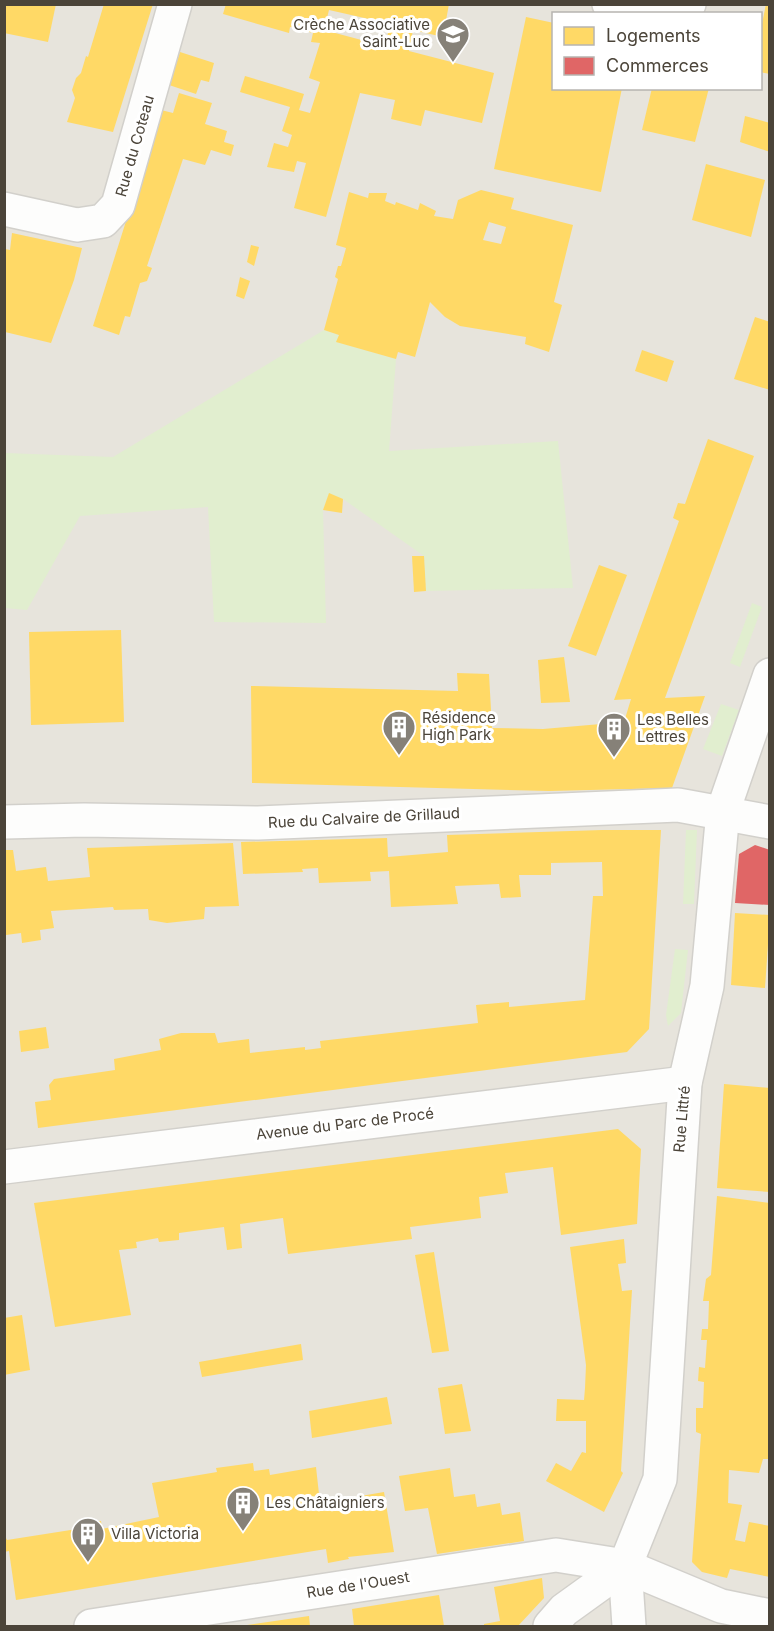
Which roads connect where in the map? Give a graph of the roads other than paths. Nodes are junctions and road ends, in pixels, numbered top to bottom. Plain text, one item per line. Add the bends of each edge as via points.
1 (175, 4) edge
2 (609, 4) edge
3 (689, 4) edge
4 (639, 12) edge
5 (669, 12) edge
6 (4, 209) edge
7 (770, 675) edge
8 (723, 811) junction
9 (4, 822) edge
10 (770, 822) edge
11 (685, 1083) junction
12 (4, 1167) edge
13 (625, 1566) junction
14 (770, 1616) edge
15 (91, 1626) edge
16 (550, 1626) edge
17 (629, 1626) edge

1 - 6 street, Rue du Coteau via 118,205 103,221 77,225
2 - 4 street
3 - 5 street
7 - 8 street, Rue Littré
8 - 9 street, Rue du Calvaire de Grillaud via 678,805 258,823
8 - 10 street, Rue du Calvaire de Grillaud
8 - 11 street, Rue Littré via 707,986
11 - 12 street, Avenue du Parc de Procé
11 - 13 street, Rue Littré via 660,1479
13 - 14 street, Rue de l'Ouest via 721,1606
13 - 15 street, Rue de l'Ouest via 556,1554
13 - 16 street via 564,1610
13 - 17 street

